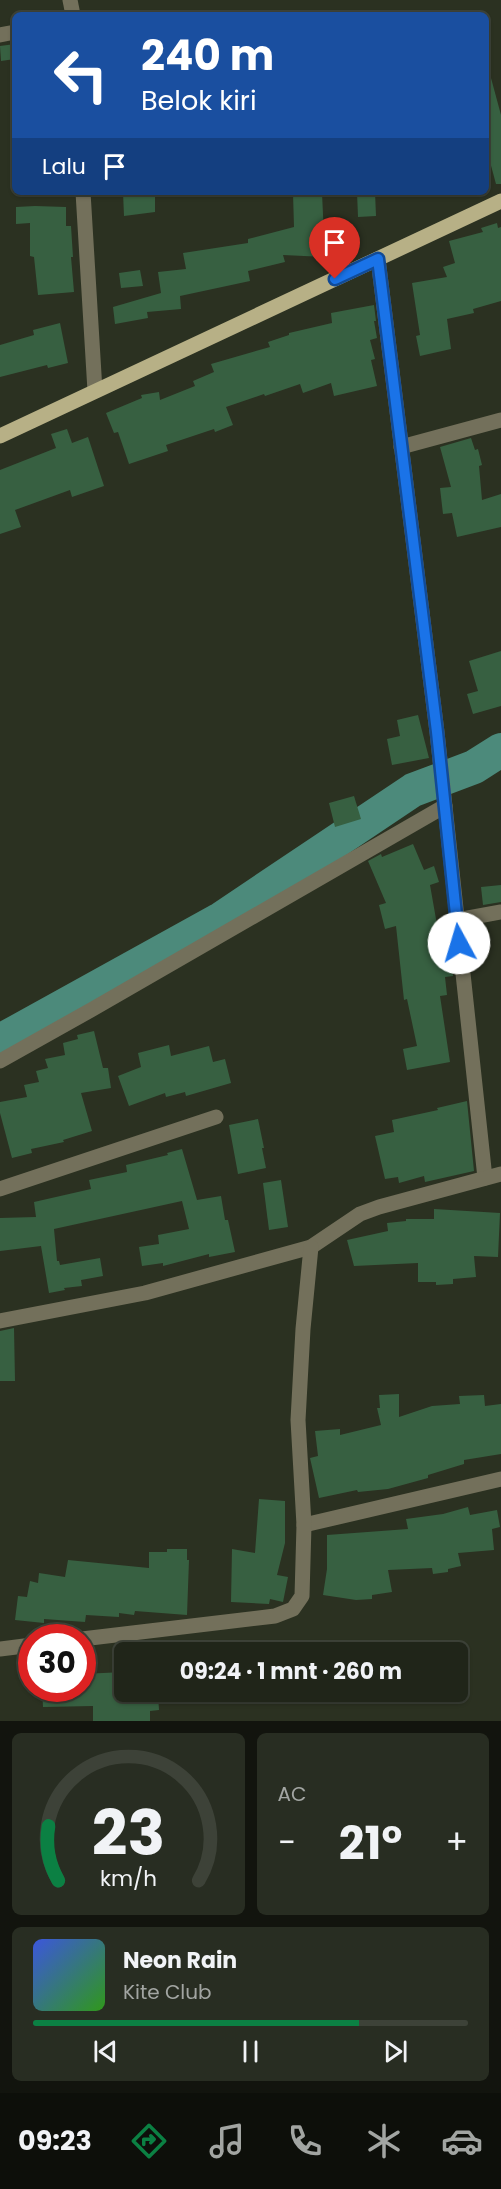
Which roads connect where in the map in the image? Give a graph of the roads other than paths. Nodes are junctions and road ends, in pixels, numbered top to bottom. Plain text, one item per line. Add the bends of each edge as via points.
1 (83, 195) edge
2 (501, 201) edge
3 (378, 259) junction
4 (95, 391) junction
5 (501, 420) edge
6 (0, 436) edge
7 (401, 447) junction
8 (445, 806) junction
9 (501, 912) edge
10 (457, 920) junction
11 (0, 1061) edge
12 (216, 1117) dead end
13 (501, 1174) edge
14 (485, 1178) junction
15 (0, 1189) edge
16 (311, 1247) junction
17 (0, 1321) edge
18 (501, 1479) edge
19 (304, 1525) junction
20 (96, 1637) edge
21 (18, 1647) edge
22 (0, 1649) edge

1 - 4 street
2 - 3 main road
3 - 4 main road
3 - 7 street
4 - 6 main road
5 - 7 street
7 - 8 street
8 - 10 street
8 - 11 street
9 - 10 street
10 - 14 street
12 - 15 street
13 - 14 street
14 - 16 street via 360,1214
16 - 17 street via 145,1293
16 - 19 street via 298,1420
18 - 19 street
19 - 20 street via 302,1596 293,1609 276,1616
21 - 22 street

